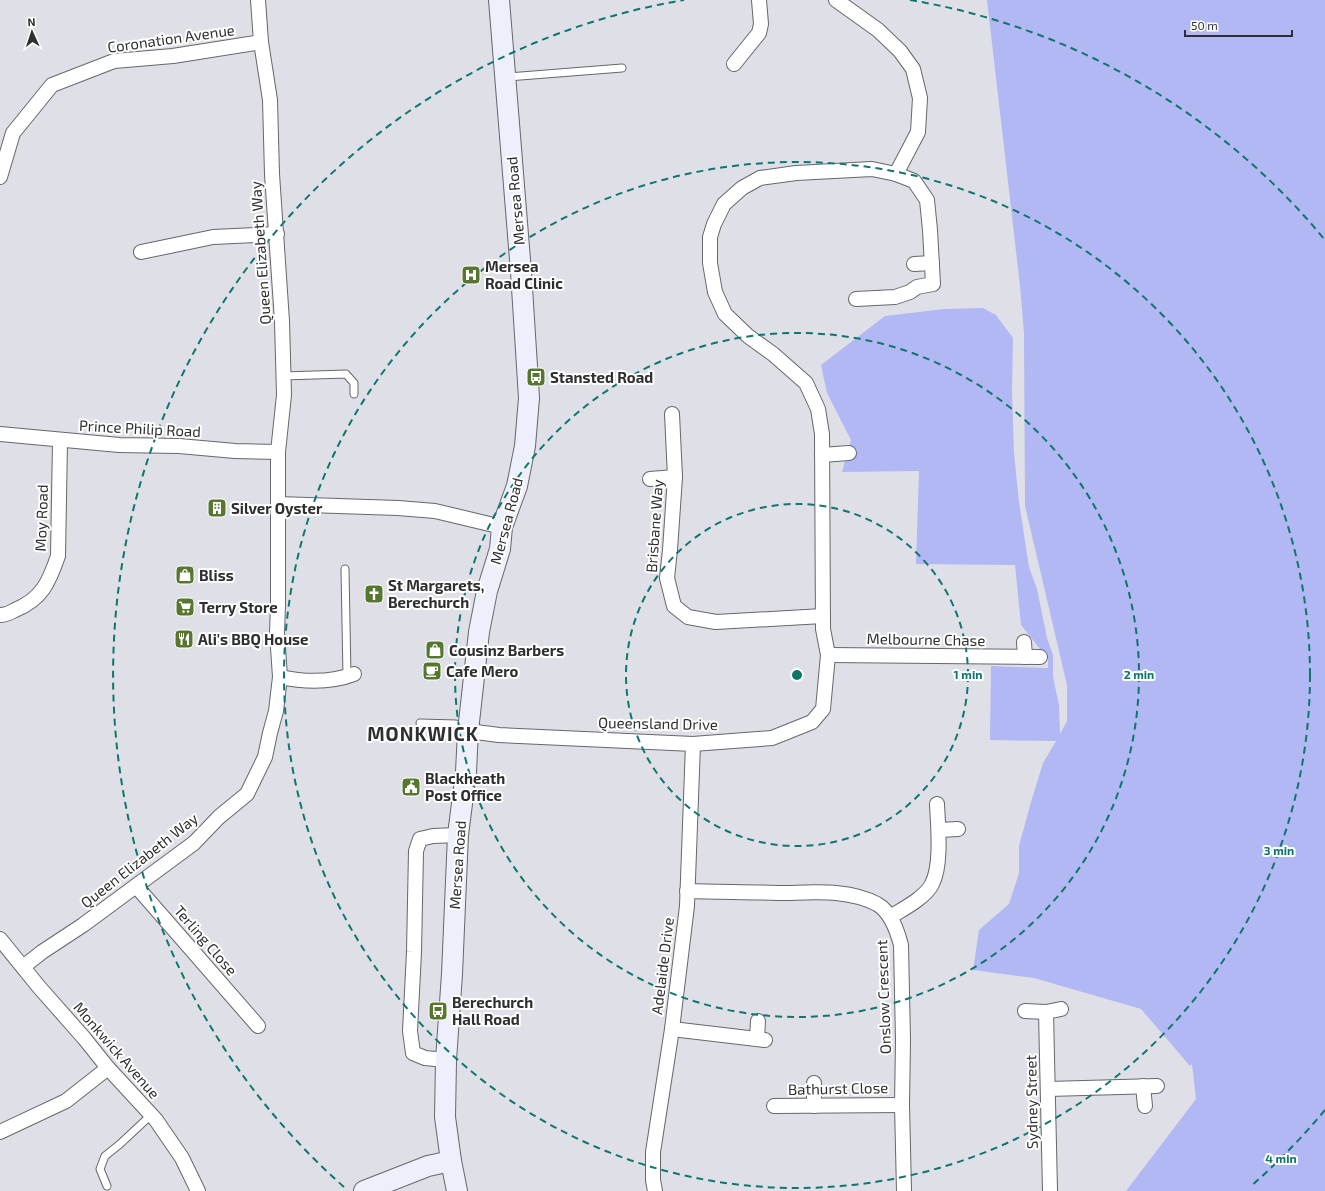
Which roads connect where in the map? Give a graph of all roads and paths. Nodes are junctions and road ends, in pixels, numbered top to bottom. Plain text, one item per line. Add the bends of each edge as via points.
1 (258, 0) edge
2 (499, 0) edge
3 (759, 0) edge
4 (842, 2) edge
5 (261, 42) junction
6 (734, 64) dead end
7 (622, 68) dead end
8 (505, 78) junction
9 (896, 174) junction
10 (0, 176) edge
11 (277, 234) junction
12 (141, 252) dead end
13 (932, 263) junction
14 (914, 264) dead end
15 (856, 299) dead end
16 (283, 376) junction
17 (354, 394) dead end
18 (672, 414) dead end
19 (0, 434) edge
20 (60, 441) junction
21 (278, 452) junction
22 (850, 453) dead end
23 (822, 455) junction
24 (675, 477) junction
25 (650, 479) dead end
26 (278, 504) junction
27 (502, 527) junction
28 (345, 569) dead end
29 (0, 615) edge
30 (823, 616) junction
31 (1024, 642) dead end
32 (828, 655) junction
33 (1025, 657) junction
34 (1040, 657) dead end
35 (350, 676) joint
36 (280, 677) junction
37 (420, 722) dead end
38 (468, 731) junction
39 (693, 744) junction
40 (937, 804) dead end
41 (958, 829) dead end
42 (939, 830) junction
43 (458, 835) junction
44 (136, 886) junction
45 (687, 891) junction
46 (890, 917) junction
47 (0, 939) edge
48 (23, 967) junction
49 (1061, 1010) dead end
50 (1025, 1011) dead end
51 (1046, 1012) junction
52 (254, 1017) dead end
53 (758, 1021) dead end
54 (672, 1029) junction
55 (446, 1060) junction
56 (108, 1068) junction
57 (814, 1083) dead end
58 (1048, 1089) junction
59 (902, 1105) junction
60 (774, 1106) dead end
61 (814, 1106) junction
62 (1145, 1106) dead end
63 (150, 1115) junction
64 (0, 1132) edge
65 (451, 1161) junction
66 (107, 1186) dead end
67 (198, 1191) edge
68 (364, 1191) edge
69 (457, 1191) edge
70 (655, 1191) edge
71 (904, 1191) edge
72 (1050, 1191) edge

1 - 5 street, Queen Elizabeth Way
2 - 8 main road, Mersea Road
3 - 6 street via 759,33
4 - 9 street via 900,50 913,69 920,98 918,132
5 - 10 street, Coronation Avenue via 173,56 114,61 52,85 13,133
5 - 11 street, Queen Elizabeth Way via 270,100
7 - 8 lane
8 - 27 main road, Mersea Road via 529,398 525,446 517,486
9 - 13 street, Queensland Drive via 914,181 927,200
9 - 23 street, Queensland Drive via 872,169 796,173 760,178 742,188 724,204 710,237 710,263 715,292 725,314 806,383 818,409
11 - 12 street via 213,237
11 - 16 street, Queen Elizabeth Way
13 - 14 street
13 - 15 street, Queensland Drive via 933,284 917,287 895,297
16 - 17 lane via 346,374 354,383
16 - 21 street, Queen Elizabeth Way via 284,395
18 - 24 street, Brisbane Way
19 - 20 street, Prince Philip Road
20 - 21 street, Prince Philip Road
20 - 29 street, Moy Road via 58,556 52,574 41,593 27,605
21 - 26 street, Queen Elizabeth Way
22 - 23 street
23 - 30 street, Queensland Drive
24 - 25 street
24 - 30 street, Brisbane Way via 667,578 674,606 688,617 716,622
26 - 27 street via 435,511
26 - 36 street, Queen Elizabeth Way via 277,633
27 - 38 main road, Mersea Road via 500,549 487,591 479,632
28 - 35 lane
30 - 32 street, Queensland Drive
31 - 33 street
32 - 33 street, Melbourne Chase
32 - 39 street, Queensland Drive via 823,708 812,722 772,738
33 - 34 street, Melbourne Chase
35 - 36 street via 298,680
36 - 44 street, Queen Elizabeth Way via 276,710 265,757 247,794 219,817 194,843
37 - 38 lane via 456,724
38 - 39 street, Queensland Drive via 499,735
38 - 43 main road, Mersea Road
39 - 45 street, Adelaide Drive
40 - 42 street
41 - 42 street
42 - 46 street via 938,862 932,885 917,900
43 - 55 main road, Mersea Road
43 - 55 street via 420,839 416,851 410,1031 413,1052 425,1058
44 - 48 street, Queen Elizabeth Way
44 - 52 street, Terling Close
45 - 46 street, Onslow Crescent via 826,892 858,897 878,905
45 - 54 street, Adelaide Drive
46 - 59 street, Onslow Crescent via 901,945
47 - 48 street, Monkwick Avenue
48 - 56 street, Monkwick Avenue
49 - 51 street
50 - 51 street
51 - 58 street, Sydney Street
53 - 54 street via 761,1039
54 - 70 street, Adelaide Drive via 653,1152
55 - 65 main road, Mersea Road via 445,1117
56 - 63 street, Monkwick Avenue
56 - 64 street via 66,1101
57 - 61 street
58 - 62 street via 1150,1086
58 - 72 street, Sydney Street
59 - 61 street, Bathurst Close
59 - 71 street, Onslow Crescent
60 - 61 street, Bathurst Close
63 - 66 lane via 104,1156 100,1169
63 - 67 street, Monkwick Avenue via 182,1158
65 - 68 main road via 428,1166
65 - 69 main road, Mersea Road

